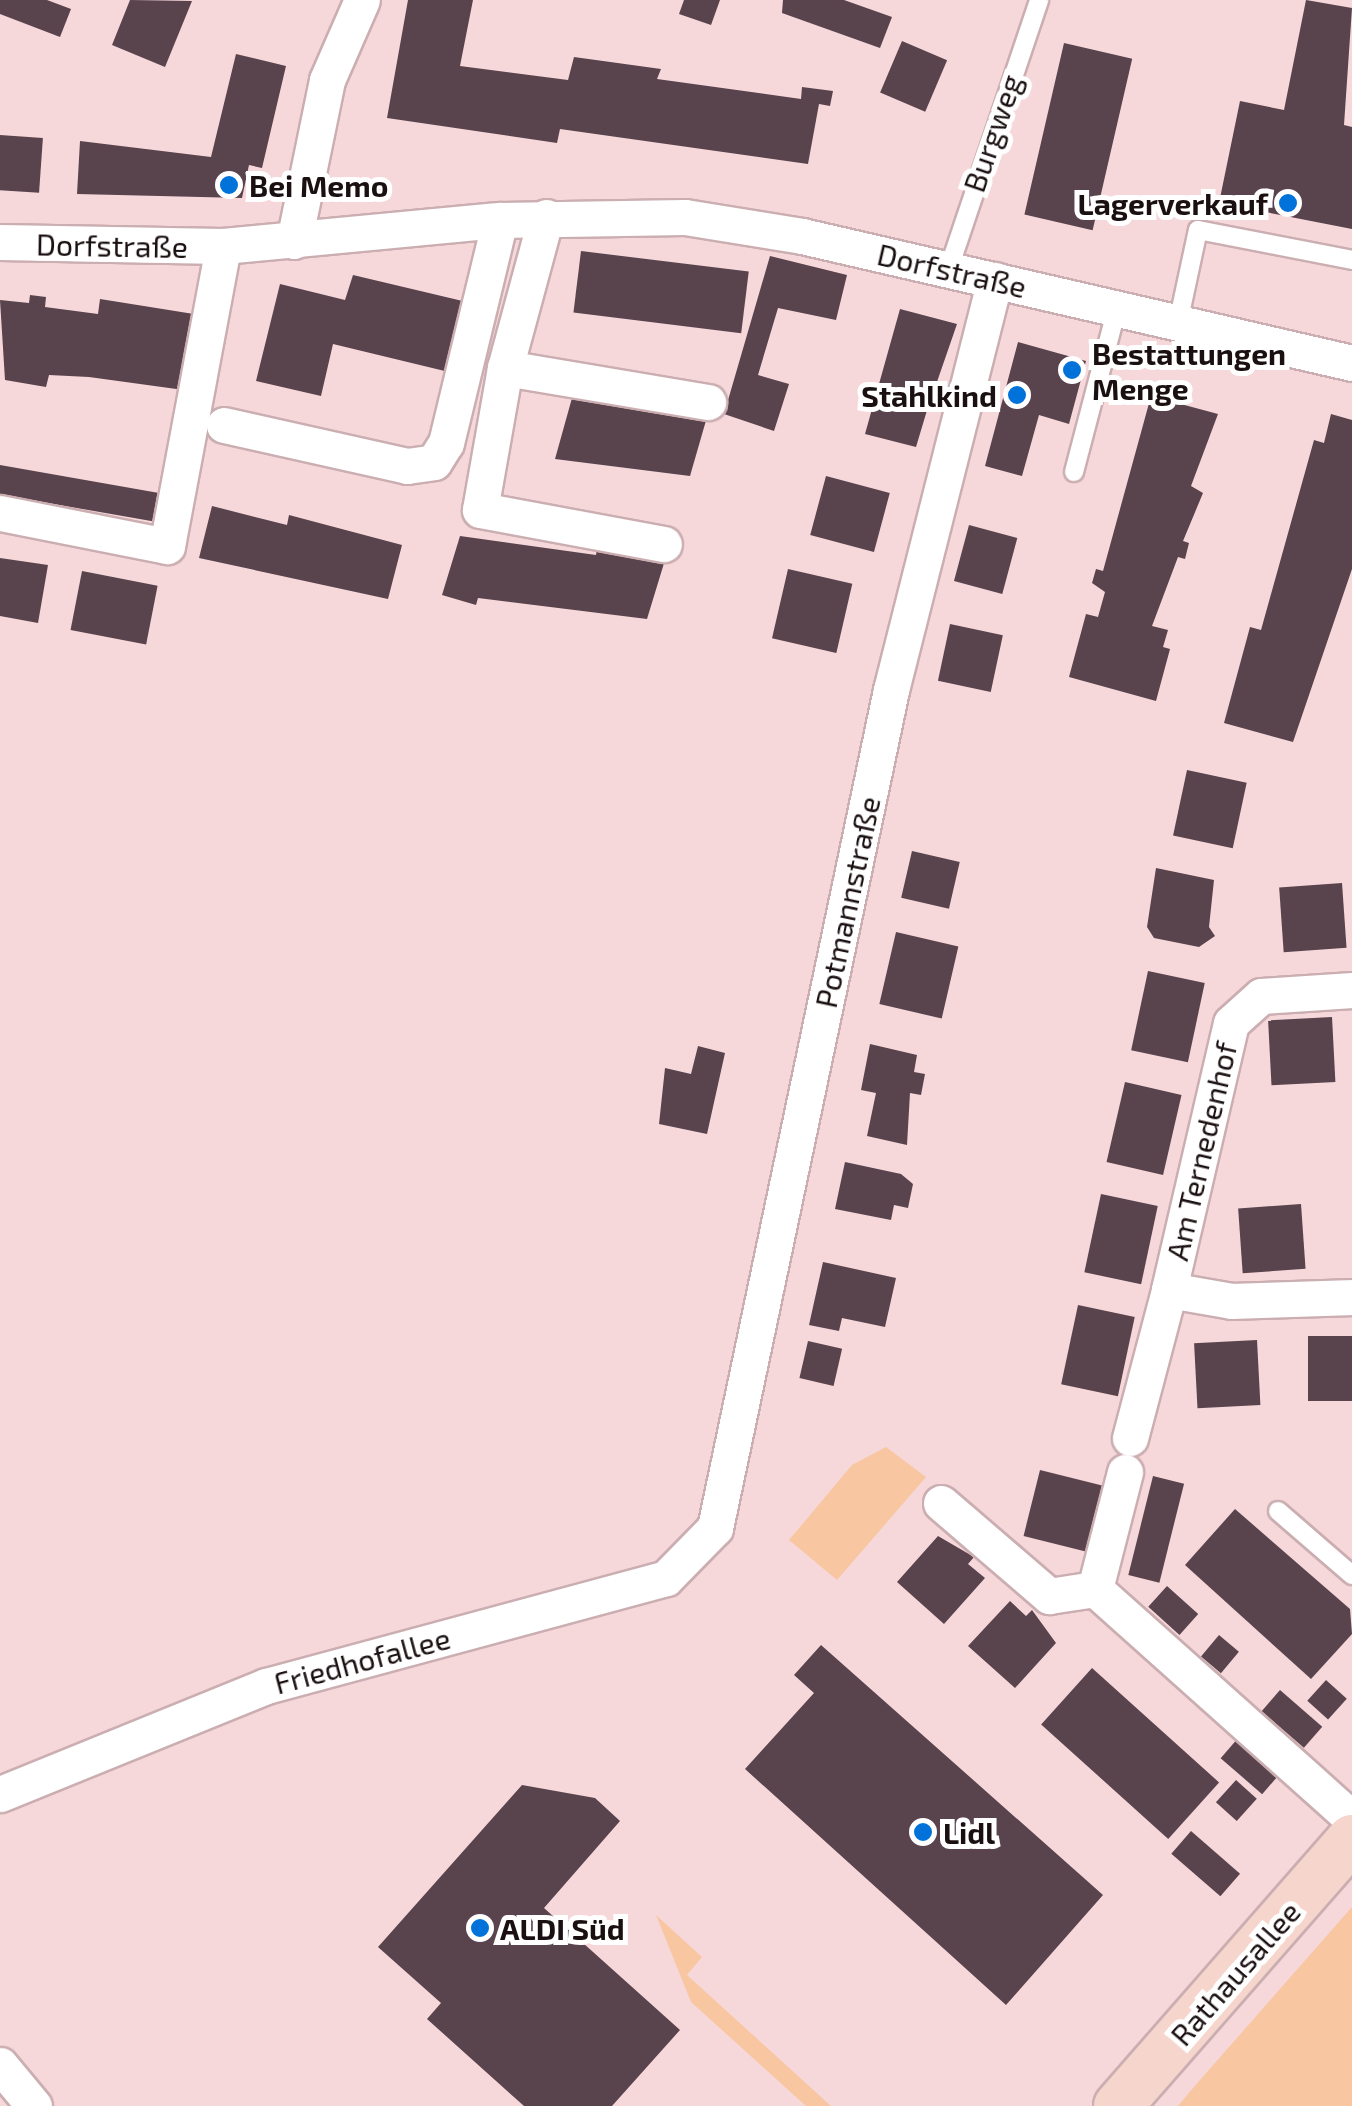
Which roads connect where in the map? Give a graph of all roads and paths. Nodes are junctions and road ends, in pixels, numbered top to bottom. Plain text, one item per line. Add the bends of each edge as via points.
1 (362, 0) edge
2 (1039, 0) edge
3 (546, 217) junction
4 (500, 220) junction
5 (294, 240) junction
6 (0, 242) edge
7 (223, 246) junction
8 (1352, 260) edge
9 (948, 268) junction
10 (995, 280) junction
11 (1118, 308) junction
12 (1178, 323) junction
13 (1352, 364) edge
14 (505, 368) junction
15 (708, 402) dead end
16 (224, 426) dead end
17 (1074, 472) dead end
18 (0, 513) edge
19 (664, 544) dead end
20 (1352, 990) edge
21 (1170, 1290) junction
22 (1352, 1296) edge
23 (941, 1504) dead end
24 (1278, 1510) dead end
25 (715, 1528) joint
26 (1352, 1575) edge
27 (1095, 1589) junction
28 (0, 1794) edge
29 (1352, 1819) edge
30 (1352, 1839) edge
31 (0, 2065) edge
32 (34, 2106) edge
33 (1118, 2106) edge

1 - 5 street via 327,80
2 - 9 lane, Burgweg
3 - 4 street, Dorfstraße
3 - 9 street, Dorfstraße via 744,223
3 - 14 street
4 - 5 street, Dorfstraße
4 - 16 street via 446,442 434,462 407,466
5 - 7 street, Dorfstraße
6 - 7 street, Dorfstraße
7 - 18 street, Dorfstraße via 167,546
8 - 12 lane via 1198,230
9 - 10 street, Dorfstraße
10 - 11 street, Dorfstraße
10 - 25 street, Potmannstraße via 891,690
11 - 12 street, Dorfstraße
11 - 17 lane
12 - 13 street, Dorfstraße
14 - 15 street
14 - 19 street via 480,510
20 - 21 street, Am Ternedenhof via 1261,996 1231,1023
21 - 22 street, Am Ternedenhof via 1232,1301
21 - 27 street, Am Ternedenhof
23 - 27 street via 1048,1596
24 - 26 lane
25 - 28 street, Friedhofallee via 666,1578 266,1686
27 - 29 street
30 - 33 main road, Rathausallee
31 - 32 street

